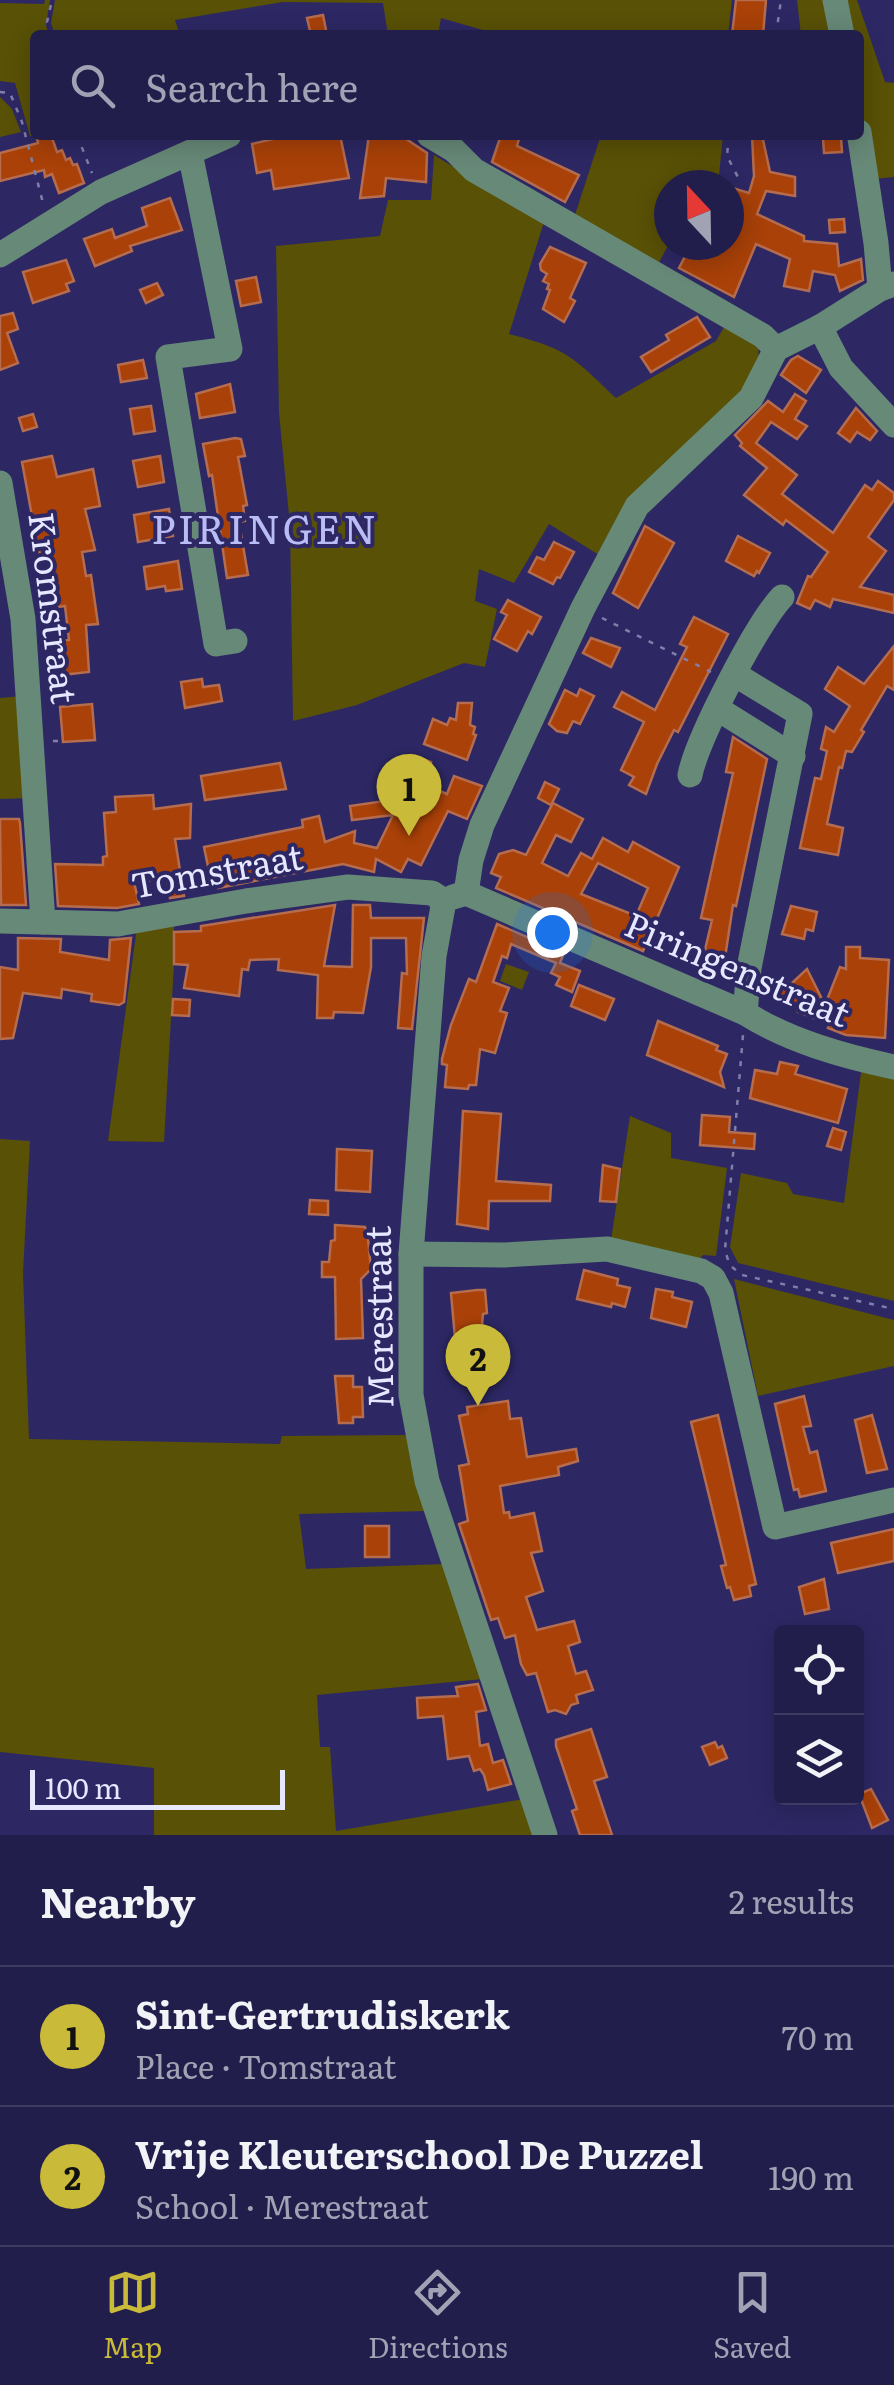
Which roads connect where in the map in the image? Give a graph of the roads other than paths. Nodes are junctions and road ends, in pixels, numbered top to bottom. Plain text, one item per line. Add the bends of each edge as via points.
1 (835, 0) edge
2 (841, 30) edge
3 (219, 140) edge
4 (438, 140) edge
5 (860, 140) edge
6 (190, 153) junction
7 (0, 256) edge
8 (887, 287) edge
9 (820, 327) junction
10 (776, 349) junction
11 (894, 425) edge
12 (0, 483) edge
13 (782, 597) dead end
14 (235, 641) dead end
15 (734, 679) junction
16 (718, 709) junction
17 (792, 756) junction
18 (690, 775) dead end
19 (455, 897) junction
20 (0, 921) edge
21 (43, 922) junction
22 (745, 1013) junction
23 (894, 1067) edge
24 (411, 1254) junction
25 (894, 1500) edge
26 (545, 1835) edge

1 - 2 street
3 - 6 street
4 - 10 street via 474,170
5 - 8 street
6 - 7 street via 100,192
6 - 14 street via 230,349 168,358 216,644
8 - 9 street
9 - 10 street
9 - 11 street via 841,368
10 - 19 street, Merestraat via 751,398 637,506 482,824
12 - 21 street, Kromstraat via 23,619
13 - 15 street
15 - 16 street
15 - 17 street via 800,714
16 - 17 street
16 - 18 street
17 - 22 street
19 - 21 street, Tomstraat via 348,887 118,924
19 - 22 street, Piringenstraat
19 - 24 street, Merestraat via 432,975
20 - 21 street, Tomstraat
22 - 23 street, Piringenstraat via 808,1043
24 - 25 street via 607,1249 701,1271 721,1293 775,1527
24 - 26 street, Merestraat via 411,1395 427,1481

